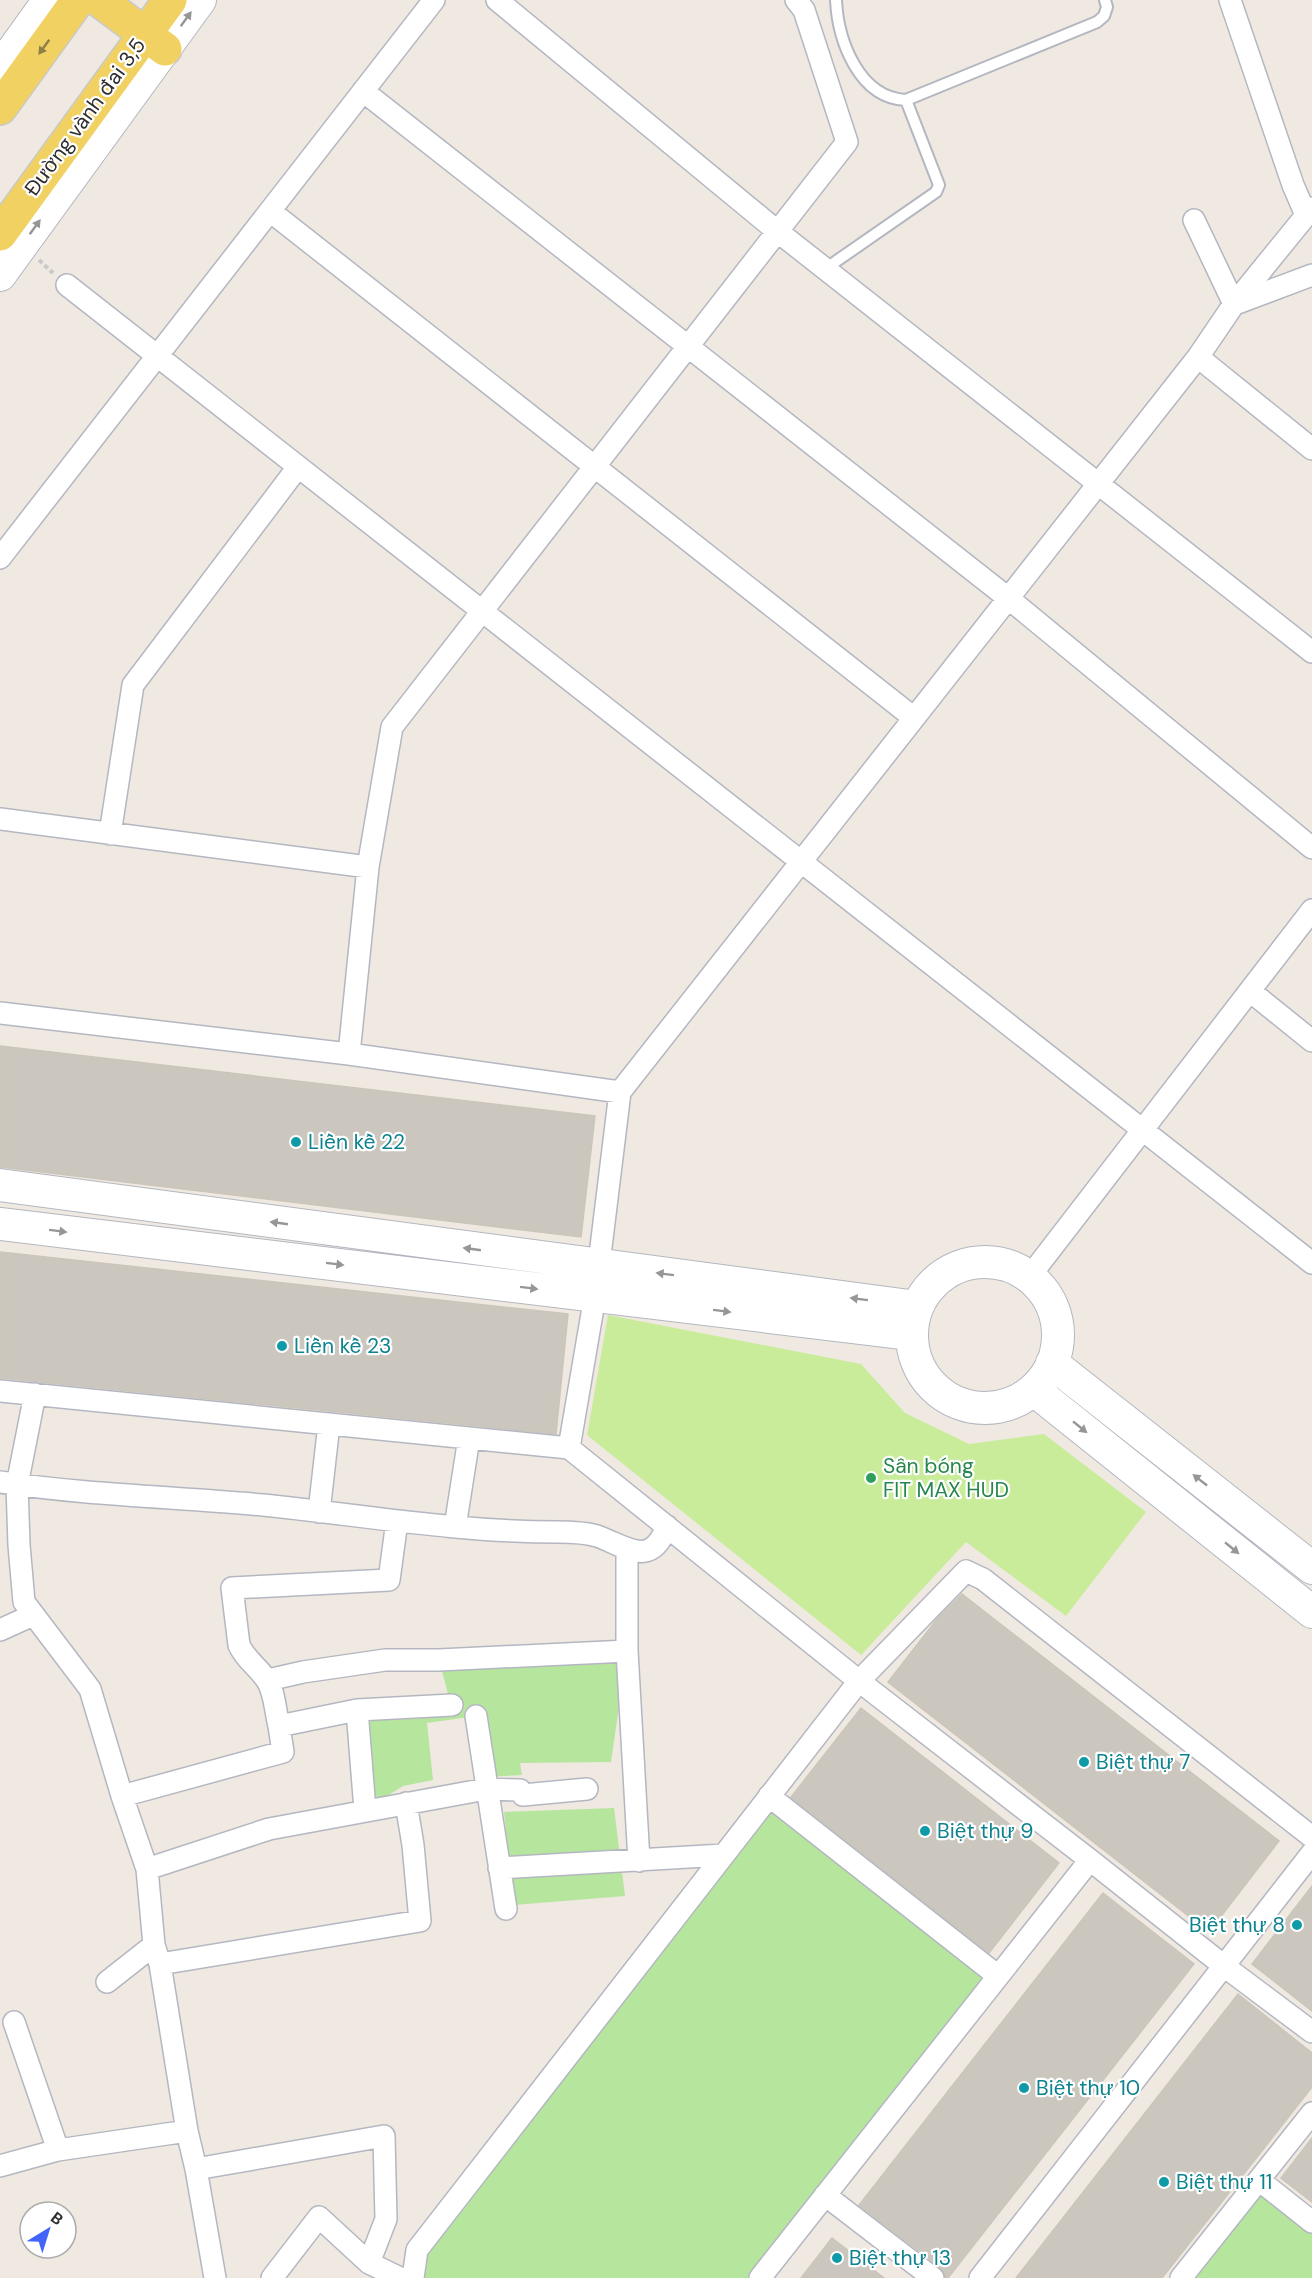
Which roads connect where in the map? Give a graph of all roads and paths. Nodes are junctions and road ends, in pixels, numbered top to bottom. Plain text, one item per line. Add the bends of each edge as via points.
1 (49, 0) edge
2 (78, 0) edge
3 (99, 0) edge
4 (170, 0) edge
5 (200, 0) edge
6 (434, 0) edge
7 (497, 0) edge
8 (796, 0) edge
9 (836, 0) edge
10 (1105, 0) edge
11 (1230, 0) edge
12 (155, 41) junction
13 (0, 68) edge
14 (363, 91) junction
15 (906, 100) junction
16 (0, 108) edge
17 (270, 211) junction
18 (1309, 212) edge
19 (1194, 220) dead end
20 (777, 231) junction
21 (11, 239) edge
22 (825, 269) junction
23 (0, 274) edge
24 (1312, 275) edge
25 (67, 285) joint
26 (1234, 304) junction
27 (688, 347) junction
28 (157, 356) junction
29 (1198, 357) junction
30 (1312, 449) edge
31 (298, 467) junction
32 (594, 467) junction
33 (1098, 484) junction
34 (0, 558) edge
35 (1008, 598) junction
36 (482, 611) junction
37 (1312, 652) edge
38 (914, 718) junction
39 (0, 819) edge
40 (110, 834) junction
41 (1312, 848) edge
42 (801, 861) junction
43 (368, 867) junction
44 (1312, 910) edge
45 (1250, 991) junction
46 (0, 1013) edge
47 (1312, 1041) edge
48 (348, 1054) junction
49 (620, 1092) junction
50 (1144, 1131) junction
51 (0, 1185) edge
52 (0, 1224) edge
53 (1312, 1263) edge
54 (1030, 1276) junction
55 (596, 1281) junction
56 (914, 1320) junction
57 (1052, 1364) junction
58 (1034, 1390) junction
59 (0, 1391) edge
60 (35, 1394) junction
61 (329, 1424) junction
62 (469, 1438) junction
63 (569, 1448) junction
64 (9, 1484) edge
65 (319, 1512) junction
66 (397, 1521) junction
67 (667, 1526) junction
68 (455, 1527) junction
69 (627, 1550) junction
70 (1312, 1568) edge
71 (1312, 1612) edge
72 (33, 1615) junction
73 (0, 1630) edge
74 (627, 1651) junction
75 (268, 1680) junction
76 (859, 1681) junction
77 (452, 1706) dead end
78 (357, 1710) junction
79 (476, 1716) dead end
80 (279, 1726) junction
81 (486, 1789) junction
82 (587, 1789) dead end
83 (122, 1796) junction
84 (769, 1796) junction
85 (406, 1803) junction
86 (365, 1810) junction
87 (1312, 1838) edge
88 (1312, 1853) edge
89 (723, 1855) junction
90 (1090, 1860) junction
91 (639, 1861) junction
92 (499, 1868) junction
93 (147, 1869) junction
94 (506, 1909) dead end
95 (157, 1954) junction
96 (1224, 1966) junction
97 (998, 1976) junction
98 (107, 1982) dead end
99 (14, 2022) dead end
100 (1312, 2032) edge
101 (1312, 2113) edge
102 (187, 2131) junction
103 (58, 2150) junction
104 (0, 2166) edge
105 (196, 2169) junction
106 (1258, 2180) junction
107 (825, 2195) junction
108 (1312, 2222) edge
109 (369, 2263) junction
110 (215, 2278) edge
111 (272, 2278) edge
112 (400, 2278) edge
113 (413, 2278) edge
114 (760, 2278) edge
115 (933, 2278) edge
116 (980, 2278) edge
117 (1181, 2278) edge

1 - 13 main road
2 -> 16 main road
3 - 12 main road
4 - 12 main road, Đường vành đai 3,5
12 -> 5 main road
6 - 14 street
7 - 20 street
8 - 20 street via 804,9 847,142
9 - 15 lane via 842,39 861,75 880,93
10 - 15 lane via 1104,16 1096,22
11 - 18 street via 1293,185
12 - 21 main road, Đường vành đai 3,5
14 - 17 street
14 - 27 street
15 - 22 lane via 939,185 936,192
17 - 28 street
17 - 32 street
18 - 26 street
19 - 26 street
20 - 22 street
20 - 27 street
23 -> 21 main road
21 - 25 path
22 - 33 street
24 - 26 street
25 - 28 street
26 - 29 street
27 - 32 street
27 - 35 street
28 - 31 street
28 - 34 street
29 - 30 street
29 - 33 street
31 - 36 street
31 - 40 street via 132,686
32 - 36 street
32 - 38 street
33 - 35 street
33 - 37 street
35 - 38 street
35 - 41 street
36 - 42 street
36 - 43 street via 392,727
38 - 42 street
39 - 40 street
40 - 43 street
42 - 49 street
42 - 50 street
43 - 48 street
44 - 45 street
45 - 47 street
45 - 50 street
46 - 48 street
48 - 49 street
49 - 55 street
50 - 53 street
50 - 54 street
55 -> 51 main road
52 -> 55 main road
54 - 56 main road via 1009,1265 986,1261 963,1264 942,1274 925,1290
54 - 57 main road via 1055,1311 1059,1333
55 - 56 main road
55 - 63 street
56 - 58 main road via 914,1355 922,1374 953,1401 974,1408 995,1408 1016,1402
57 - 58 main road
70 -> 57 main road
58 -> 71 main road
59 - 60 street
60 - 61 street
60 - 64 street
61 - 62 street
61 - 65 street
62 - 63 street
62 - 68 street
63 - 67 street
64 - 65 street
64 - 72 street via 24,1602
65 - 66 street
66 - 68 street
66 - 75 street via 389,1580 232,1588 236,1636 242,1653
67 - 69 street via 663,1537 648,1551
67 - 76 street
68 - 69 street via 595,1535
69 - 74 street
72 - 73 street
72 - 83 street via 90,1689
74 - 75 street via 385,1660
74 - 91 street
75 - 80 street
76 - 84 street
76 - 87 street via 966,1571 983,1580
76 - 90 street
77 - 78 street
78 - 80 street
78 - 86 street
79 - 81 street
80 - 83 street via 283,1752
81 - 82 street via 520,1790 522,1795
81 - 85 street
81 - 92 street
83 - 93 street
84 - 89 street
84 - 97 street
85 - 86 street
85 - 95 street via 420,1921
86 - 93 street via 268,1829
88 - 96 street
89 - 91 street
89 - 113 street via 417,2250
90 - 96 street
90 - 97 street
91 - 92 street
92 - 94 street
93 - 95 street
95 - 98 street
95 - 102 street
96 - 100 street
96 - 116 street
97 - 107 street
99 - 103 street
101 - 106 street
102 - 103 street
102 - 105 street
103 - 104 street
105 - 109 street via 384,2136 386,2219
105 - 110 street
106 - 108 street
106 - 117 street
107 - 114 street
107 - 115 street
109 - 111 street via 319,2217
109 - 112 street

